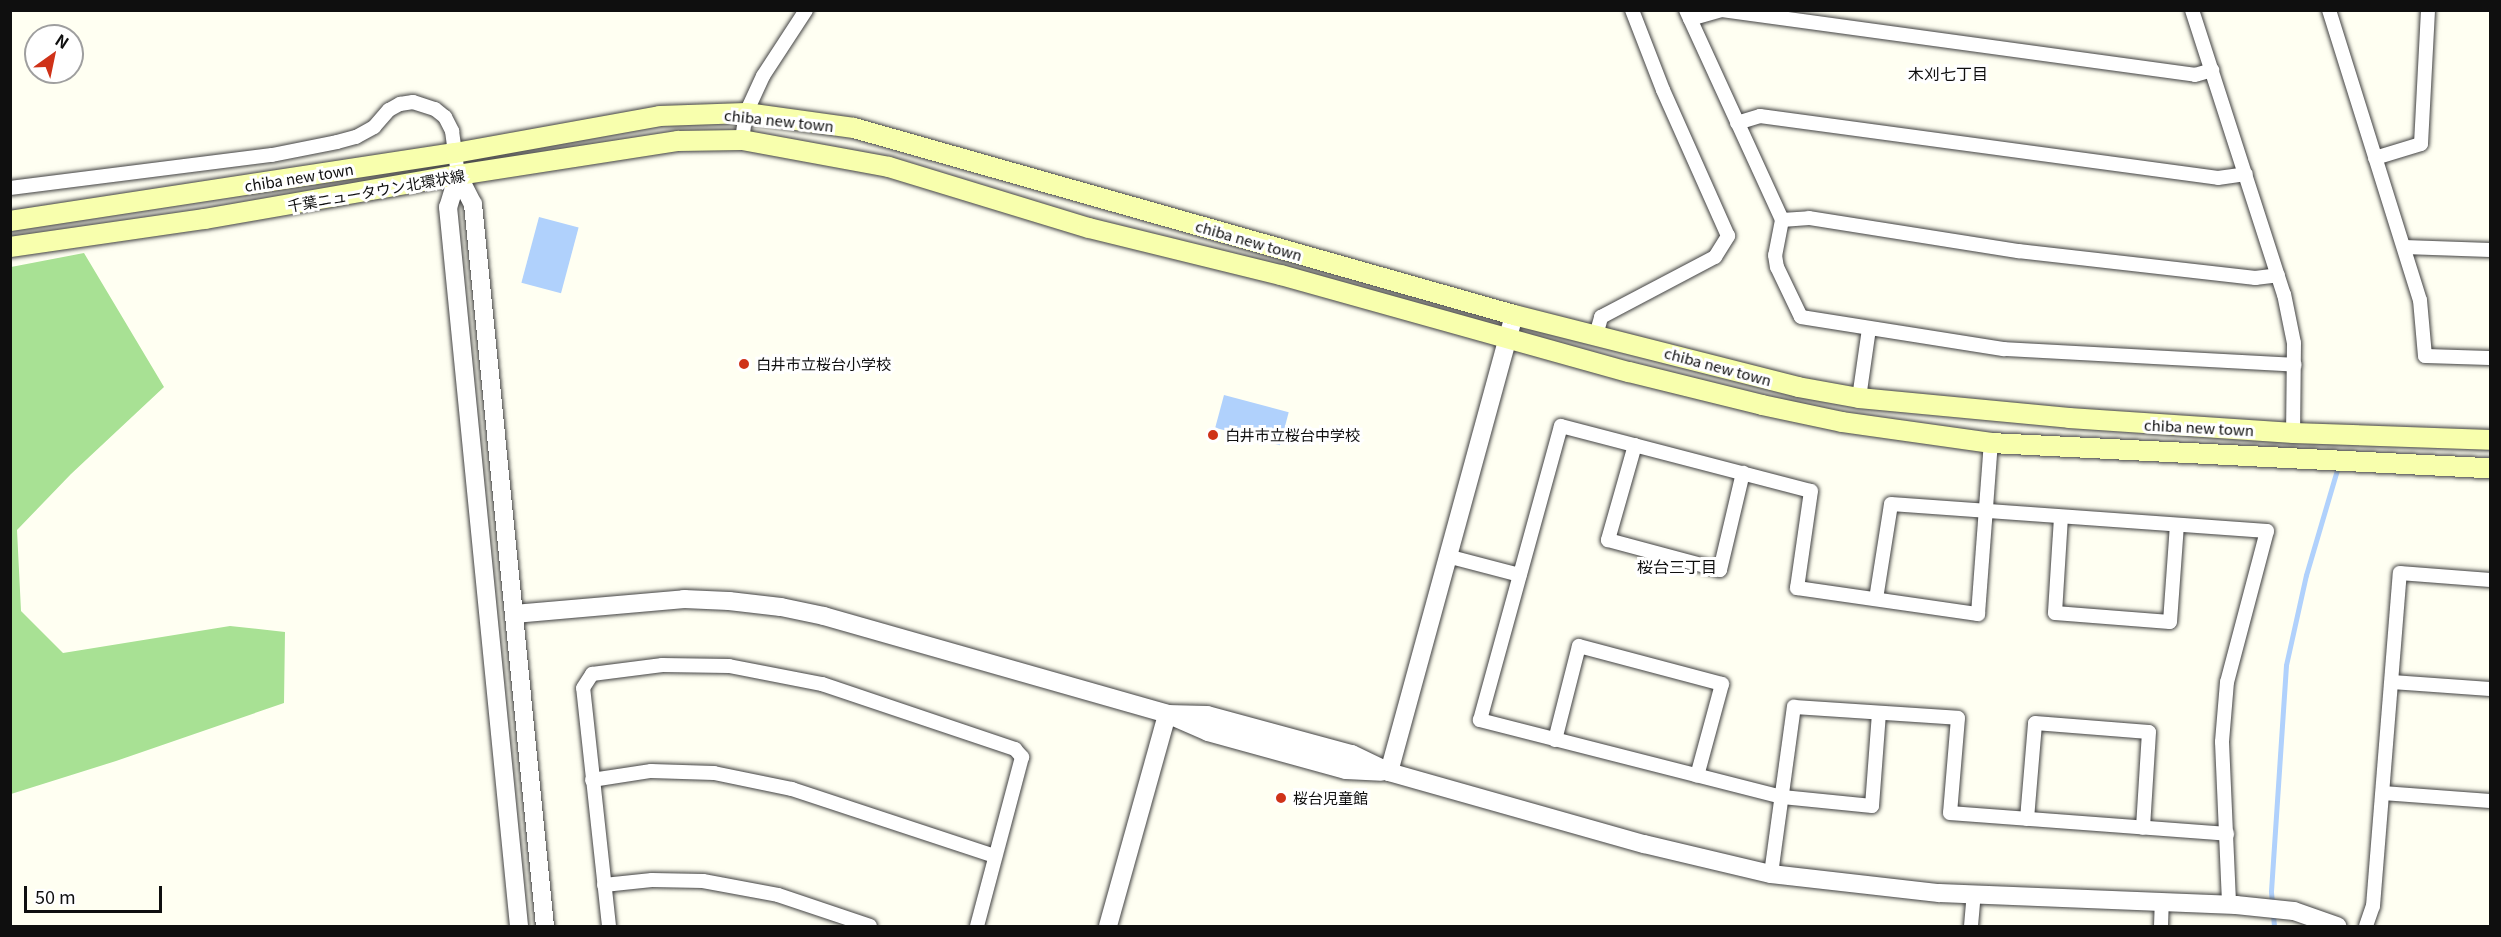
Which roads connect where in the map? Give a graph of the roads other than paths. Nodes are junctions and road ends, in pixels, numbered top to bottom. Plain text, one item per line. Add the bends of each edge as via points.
1 (806, 10) edge
2 (1632, 10) edge
3 (1721, 10) edge
4 (2192, 10) edge
5 (2329, 10) edge
6 (2428, 10) edge
7 (1688, 15) edge
8 (2212, 70) junction
9 (746, 113) junction
10 (1737, 123) junction
11 (742, 140) junction
12 (455, 153) junction
13 (2375, 158) junction
14 (2246, 174) junction
15 (458, 175) junction
16 (10, 188) edge
17 (1782, 220) junction
18 (10, 221) edge
19 (2404, 247) junction
20 (10, 248) edge
21 (2490, 250) edge
22 (2278, 275) junction
23 (1514, 315) junction
24 (1869, 329) junction
25 (1596, 335) junction
26 (1508, 339) junction
27 (2490, 358) edge
28 (2295, 365) junction
29 (1859, 398) junction
30 (2294, 433) junction
31 (2490, 440) edge
32 (1991, 443) junction
33 (1635, 445) junction
34 (2490, 468) edge
35 (1743, 473) junction
36 (1985, 511) junction
37 (2061, 517) junction
38 (2177, 525) junction
39 (1447, 556) junction
40 (1520, 575) junction
41 (2490, 580) edge
42 (1876, 599) junction
43 (514, 614) junction
44 (2392, 681) junction
45 (2490, 690) edge
46 (1879, 713) junction
47 (1167, 714) junction
48 (1555, 740) junction
49 (1389, 772) junction
50 (1697, 776) junction
51 (592, 780) junction
52 (2383, 793) junction
53 (1782, 797) junction
54 (2490, 801) edge
55 (2027, 819) junction
56 (2143, 828) junction
57 (2227, 834) junction
58 (995, 856) junction
59 (1771, 874) junction
60 (604, 885) junction
61 (1974, 894) junction
62 (2162, 902) junction
63 (2229, 904) junction
64 (519, 927) edge
65 (545, 927) edge
66 (609, 927) edge
67 (870, 927) edge
68 (977, 927) edge
69 (1108, 927) edge
70 (1971, 927) edge
71 (2161, 927) edge
72 (2337, 927) edge
73 (2366, 927) edge

1 - 9 street via 763,76
2 - 25 street via 1728,236 1715,257 1601,317
3 - 7 street
3 - 8 street via 2194,75
4 - 8 street
5 - 13 street
6 - 13 street via 2421,144
7 - 10 street
8 - 14 street
9 - 11 street
9 - 12 main road, chiba new town via 660,116
9 - 23 main road, chiba new town via 855,128
10 - 14 street via 1760,116 2218,178
10 - 17 street
11 - 15 main road, 千葉ニュータウン北環状線 via 678,141
11 - 26 main road, chiba new town via 890,166 1089,228
12 - 15 street
12 - 16 street via 445,117 413,102 389,110 374,127 356,137 337,142
12 - 18 main road, chiba new town
13 - 19 street
14 - 22 street
15 - 20 main road, 千葉ニュータウン北環状線
15 - 43 street via 473,204
15 - 64 street via 448,207
17 - 22 street via 1809,218 2018,250 2256,278
17 - 24 street via 1775,255 1777,267 1801,317
19 - 21 street
19 - 27 street via 2420,300 2425,356
22 - 28 street
23 - 25 main road, chiba new town
23 - 26 street
24 - 28 street via 2004,349
24 - 29 street
25 - 29 main road, chiba new town via 1798,387
26 - 32 main road, chiba new town via 1762,405 1842,422
26 - 39 street
28 - 30 street
29 - 30 main road, chiba new town via 2069,418
30 - 31 main road, chiba new town
32 - 34 main road, chiba new town
32 - 36 street
33 - 35 street
33 - 35 street via 1608,540 1720,570
33 - 40 street via 1561,426
35 - 42 street via 1810,491 1797,588
36 - 37 street
36 - 42 street via 1891,504
36 - 42 street via 1978,614
37 - 38 street
37 - 38 street via 2055,613 2170,622
38 - 57 street via 2267,531 2227,682 2222,742
39 - 40 street
39 - 49 street
40 - 48 street via 1480,720
41 - 44 street via 2400,573
43 - 47 street via 684,599 781,607
43 - 65 street
44 - 45 street
44 - 52 street
46 - 53 street via 1794,707
46 - 53 street via 1872,806
46 - 55 street via 1958,718 1950,813
47 - 49 street via 1207,715 1352,754
47 - 69 street
48 - 50 street
48 - 50 street via 1579,646 1722,684
49 - 59 street via 1644,844
50 - 53 street
51 - 58 street via 651,771 714,773 792,789
51 - 58 street via 583,688 592,674 662,665 729,666 822,684 1015,749 1022,758
51 - 60 street
52 - 54 street
52 - 73 street via 2373,906
53 - 59 street
55 - 56 street
55 - 56 street via 2035,723 2149,732
56 - 57 street
57 - 63 street
58 - 68 street
59 - 61 street via 1860,886
60 - 66 street
60 - 67 street via 652,880 703,881 778,896
61 - 62 street
61 - 70 street
62 - 63 street
62 - 71 street
63 - 72 street via 2294,911

